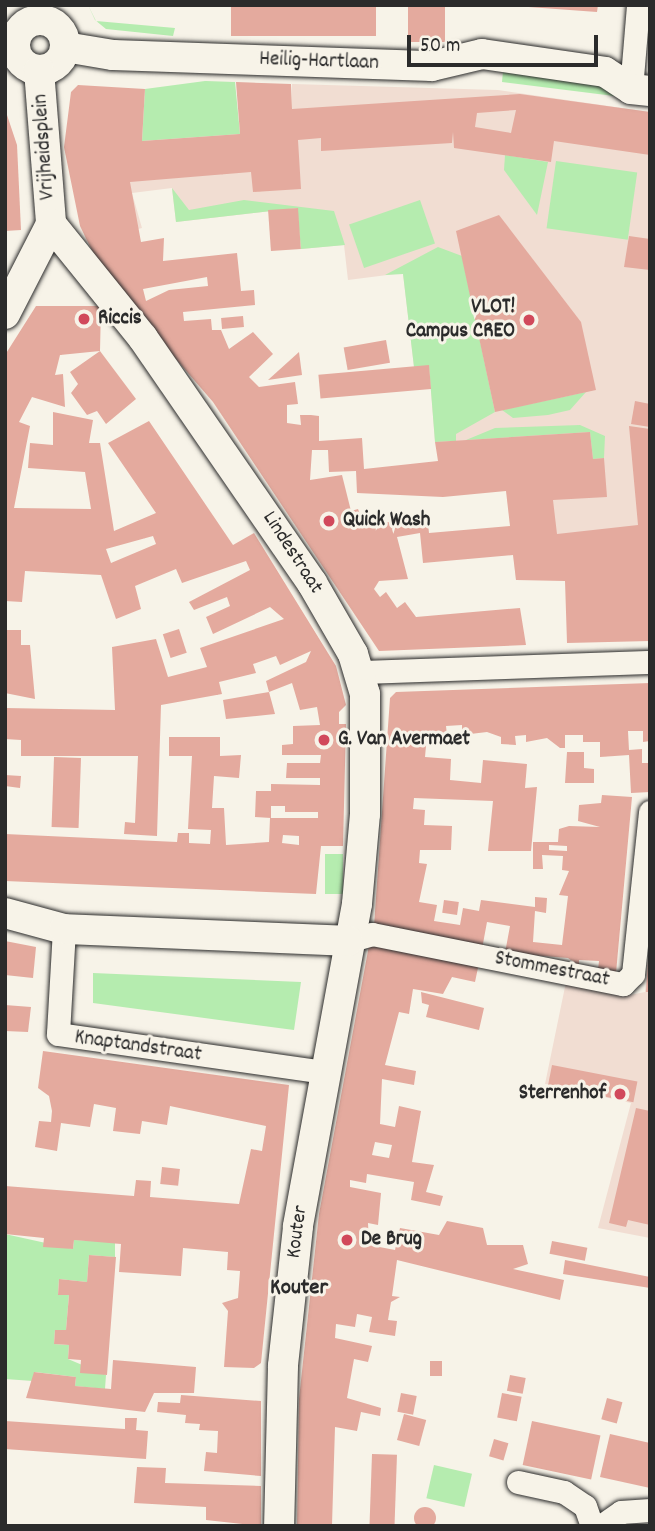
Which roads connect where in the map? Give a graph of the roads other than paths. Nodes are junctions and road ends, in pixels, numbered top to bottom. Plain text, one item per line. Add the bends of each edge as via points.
1 (638, 5) edge
2 (52, 13) edge
3 (12, 25) edge
4 (65, 47) junction
5 (39, 70) junction
6 (640, 90) edge
7 (51, 224) junction
8 (5, 314) edge
9 (650, 662) edge
10 (360, 672) junction
11 (650, 812) edge
12 (5, 913) edge
13 (64, 929) junction
14 (348, 941) junction
15 (324, 1072) junction
16 (518, 1482) dead end
17 (650, 1510) edge
18 (279, 1526) edge
19 (592, 1526) edge
20 (601, 1526) edge

1 - 6 street
2 - 3 street, Vrijheidsplein
2 - 4 street, Vrijheidsplein
3 - 5 street, Vrijheidsplein via 20,60
4 - 5 street, Vrijheidsplein via 53,66
4 - 6 street, Heilig-Hartlaan via 113,55 432,66 482,54 605,72
5 - 7 street, Vrijheidsplein
7 - 8 street
7 - 10 street, Lindestraat via 221,447 312,583
9 - 10 street
10 - 14 street, Lindestraat via 365,814
11 - 14 street, Stommestraat via 633,974 623,984 372,934
12 - 13 street
13 - 14 street
13 - 15 street, Knaptandstraat via 58,1034
14 - 15 street, Kouter
15 - 18 street, Kouter via 283,1366
16 - 19 street via 564,1492 585,1506
17 - 20 street via 621,1512

